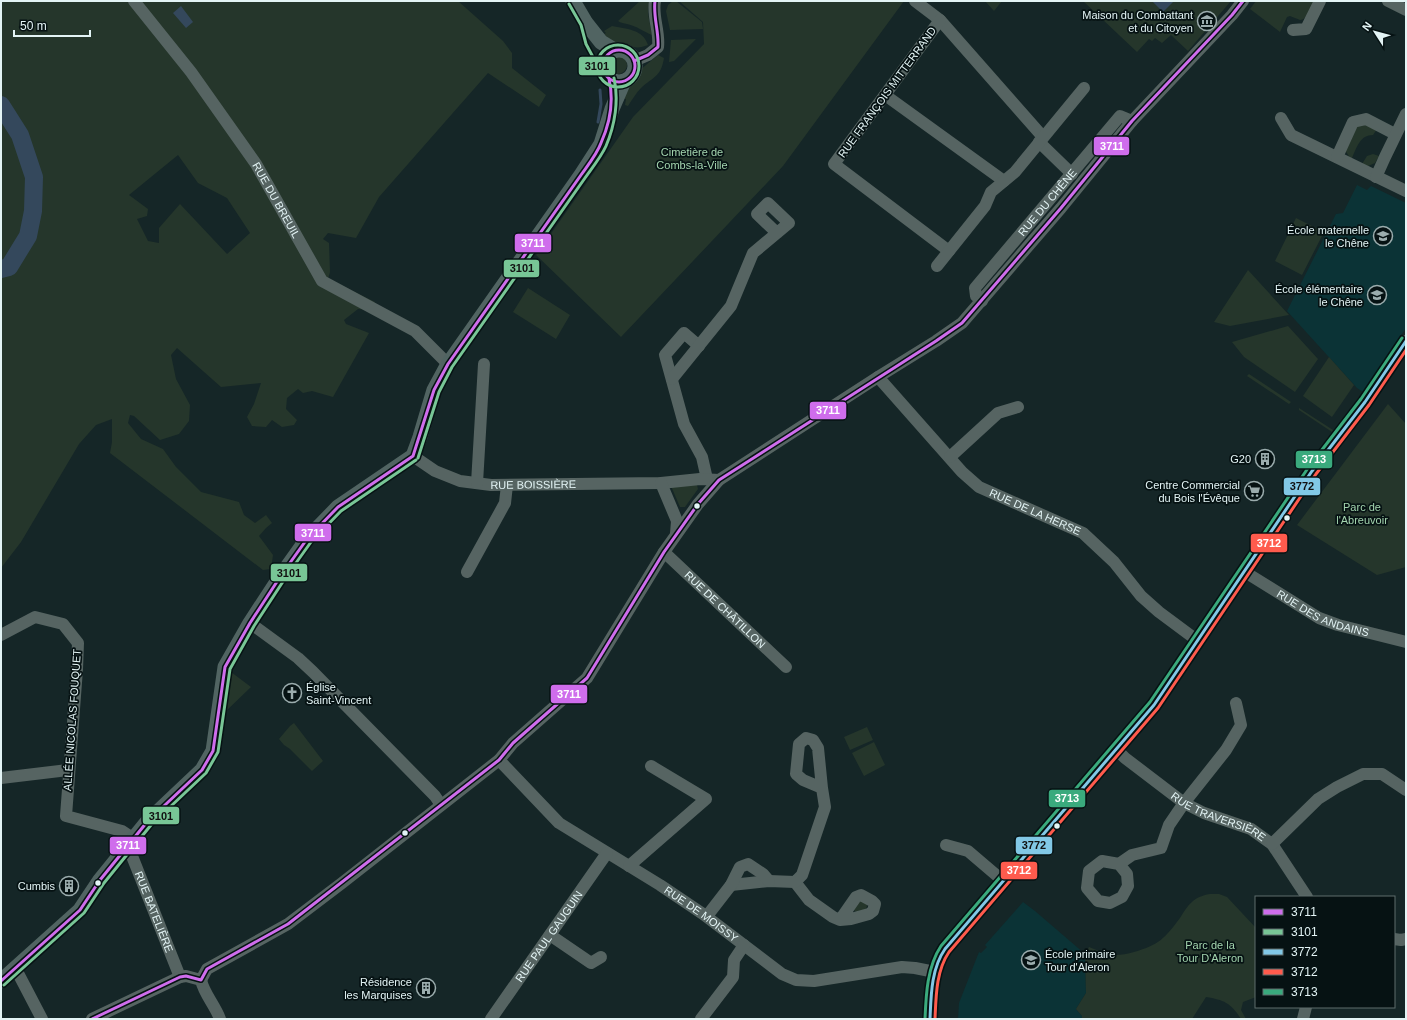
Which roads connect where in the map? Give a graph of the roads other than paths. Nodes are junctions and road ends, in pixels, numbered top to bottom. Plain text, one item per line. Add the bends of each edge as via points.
1 (134, 1) edge
2 (573, 1) edge
3 (654, 1) edge
4 (915, 1) edge
5 (1243, 1) edge
6 (1320, 1) edge
7 (1388, 1) edge
8 (1406, 10) edge
9 (940, 20) junction
10 (586, 23) junction
11 (1293, 30) dead end
12 (614, 50) junction
13 (634, 60) junction
14 (606, 73) junction
15 (624, 81) junction
16 (1084, 88) dead end
17 (885, 95) junction
18 (612, 109) junction
19 (1406, 114) edge
20 (1281, 118) dead end
21 (1132, 121) junction
22 (1400, 133) edge
23 (1041, 140) junction
24 (1337, 157) junction
25 (1072, 174) junction
26 (1376, 177) junction
27 (1004, 181) junction
28 (1406, 191) edge
29 (777, 233) dead end
30 (949, 251) junction
31 (937, 266) dead end
32 (982, 301) junction
33 (1406, 341) edge
34 (699, 346) junction
35 (448, 364) junction
36 (484, 364) dead end
37 (878, 377) junction
38 (672, 379) junction
39 (1018, 407) dead end
40 (413, 456) junction
41 (950, 456) junction
42 (713, 480) junction
43 (477, 483) junction
44 (661, 483) junction
45 (508, 485) junction
46 (676, 534) junction
47 (664, 552) junction
48 (467, 572) dead end
49 (1245, 572) junction
50 (250, 623) junction
51 (1, 635) edge
52 (1198, 641) junction
53 (1406, 642) edge
54 (786, 667) dead end
55 (1236, 703) dead end
56 (1116, 749) junction
57 (499, 760) junction
58 (650, 766) dead end
59 (68, 770) junction
60 (1, 778) edge
61 (822, 788) dead end
62 (1406, 790) edge
63 (1184, 803) junction
64 (441, 805) junction
65 (130, 843) junction
66 (1272, 844) junction
67 (946, 845) dead end
68 (607, 853) junction
69 (1119, 864) dead end
70 (629, 866) junction
71 (1002, 880) junction
72 (769, 881) junction
73 (796, 882) junction
74 (731, 885) junction
75 (1305, 896) edge
76 (707, 916) junction
77 (840, 920) dead end
78 (550, 935) junction
79 (1395, 939) edge
80 (1406, 939) edge
81 (744, 945) junction
82 (601, 957) dead end
83 (14, 970) junction
84 (935, 972) junction
85 (180, 977) junction
86 (201, 980) junction
87 (1, 981) edge
88 (1306, 1008) edge
89 (42, 1019) edge
90 (92, 1019) edge
91 (220, 1019) edge
92 (491, 1019) edge
93 (701, 1019) edge
94 (930, 1019) edge
95 (1303, 1019) edge

1 - 35 street, RUE DU BREUIL via 191,72 256,164 322,281 415,331
2 - 10 main road
3 - 13 street via 658,47 648,55
4 - 9 street, RUE FRANÇOIS MITTERRAND
5 - 21 street, RUE DU CHÊNE
6 - 11 street via 1306,29
7 - 8 street
9 - 17 street, RUE FRANÇOIS MITTERRAND
9 - 23 street, RUE FRANÇOIS MITTERRAND
10 - 12 main road via 601,42
10 - 14 main road via 591,42
12 - 13 main road via 627,52
12 - 14 main road via 604,58
13 - 15 main road via 634,72
14 - 15 main road via 613,81
14 - 18 main road via 611,88
15 - 18 main road
16 - 23 street
17 - 27 street
17 - 30 street, RUE FRANÇOIS MITTERRAND via 834,164
18 - 35 main road via 601,144
19 - 22 street
20 - 24 street via 1291,135
21 - 25 street, RUE DU CHÊNE via 1120,116
21 - 32 street, RUE DU CHÊNE
22 - 24 street via 1366,119 1353,122
22 - 26 street
23 - 25 street, RUE FRANÇOIS MITTERRAND
23 - 27 street via 1015,172
24 - 26 street
25 - 32 street, RUE DU CHÊNE via 975,288 976,296
26 - 28 street
27 - 30 street via 991,192 985,206
29 - 34 street via 753,253 730,306
30 - 31 street
32 - 37 street, RUE DU CHÊNE via 962,323
33 - 49 street via 1365,402 1312,471
34 - 38 street
34 - 38 street via 684,333 665,355
35 - 40 main road via 434,390
36 - 43 street
37 - 41 street, RUE DE LA HERSE
37 - 42 street, RUE DU CHÊNE
38 - 42 street via 684,424
39 - 41 street via 998,413
40 - 43 street, RUE BOISSIÈRE via 435,471 460,481
40 - 50 main road via 338,507 307,539
41 - 52 street, RUE DE LA HERSE via 962,472 979,487 1083,533 1114,562 1150,604
42 - 44 street, RUE BOISSIÈRE
42 - 46 street, RUE DU CHÊNE
43 - 45 street, RUE BOISSIÈRE
44 - 45 street, RUE BOISSIÈRE
44 - 46 street via 677,521
45 - 48 street via 505,503
46 - 47 street, RUE DU CHÊNE
47 - 54 street, RUE DE CHÂTILLON
47 - 57 street, RUE DU CHÊNE via 587,678 513,743
49 - 52 street
49 - 53 street, RUE DES ANDAINS via 1319,618
50 - 64 street via 298,658 319,677
50 - 65 main road via 225,667 210,758 202,770 147,822
51 - 59 street, ALLÉE NICOLAS FOUQUET via 35,617 63,624 78,643
52 - 56 street via 1154,705
55 - 63 street via 1241,725 1226,750
56 - 63 street, RUE TRAVERSIÈRE
56 - 71 street
57 - 64 street, RUE DU CHÊNE
57 - 68 street, RUE DE MOISSY via 559,823
58 - 70 street via 706,799
59 - 60 street
59 - 65 street, ALLÉE NICOLAS FOUQUET via 66,816 122,831
61 - 73 street via 825,807 802,875
62 - 66 street via 1382,774 1363,774 1318,799
63 - 66 street, RUE TRAVERSIÈRE via 1204,814 1251,829
63 - 69 street via 1169,825 1160,848 1132,855
64 - 86 street, RUE DU CHÊNE via 288,924 207,969
65 - 83 main road via 80,910
65 - 85 street, RUE BATELIÈRE via 132,856
66 - 75 street, RUE TRAVERSIÈRE
67 - 71 street via 968,852
68 - 70 street, RUE DE MOISSY
68 - 78 street, RUE PAUL GAUGUIN
70 - 76 street, RUE DE MOISSY
71 - 84 street via 950,941 941,955
72 - 73 street
72 - 74 street
72 - 74 street via 748,864 740,867
73 - 77 street via 809,900 833,918
74 - 76 street
76 - 81 street, RUE DE MOISSY
78 - 82 street via 591,963
78 - 92 street, RUE PAUL GAUGUIN
79 - 80 street
81 - 84 street, RUE DE MOISSY via 782,974 796,980 814,982 902,967
81 - 93 street via 734,960 733,977
83 - 87 main road
83 - 89 street
84 - 94 street via 930,1000
85 - 86 street
85 - 90 street
86 - 91 street
88 - 95 street

